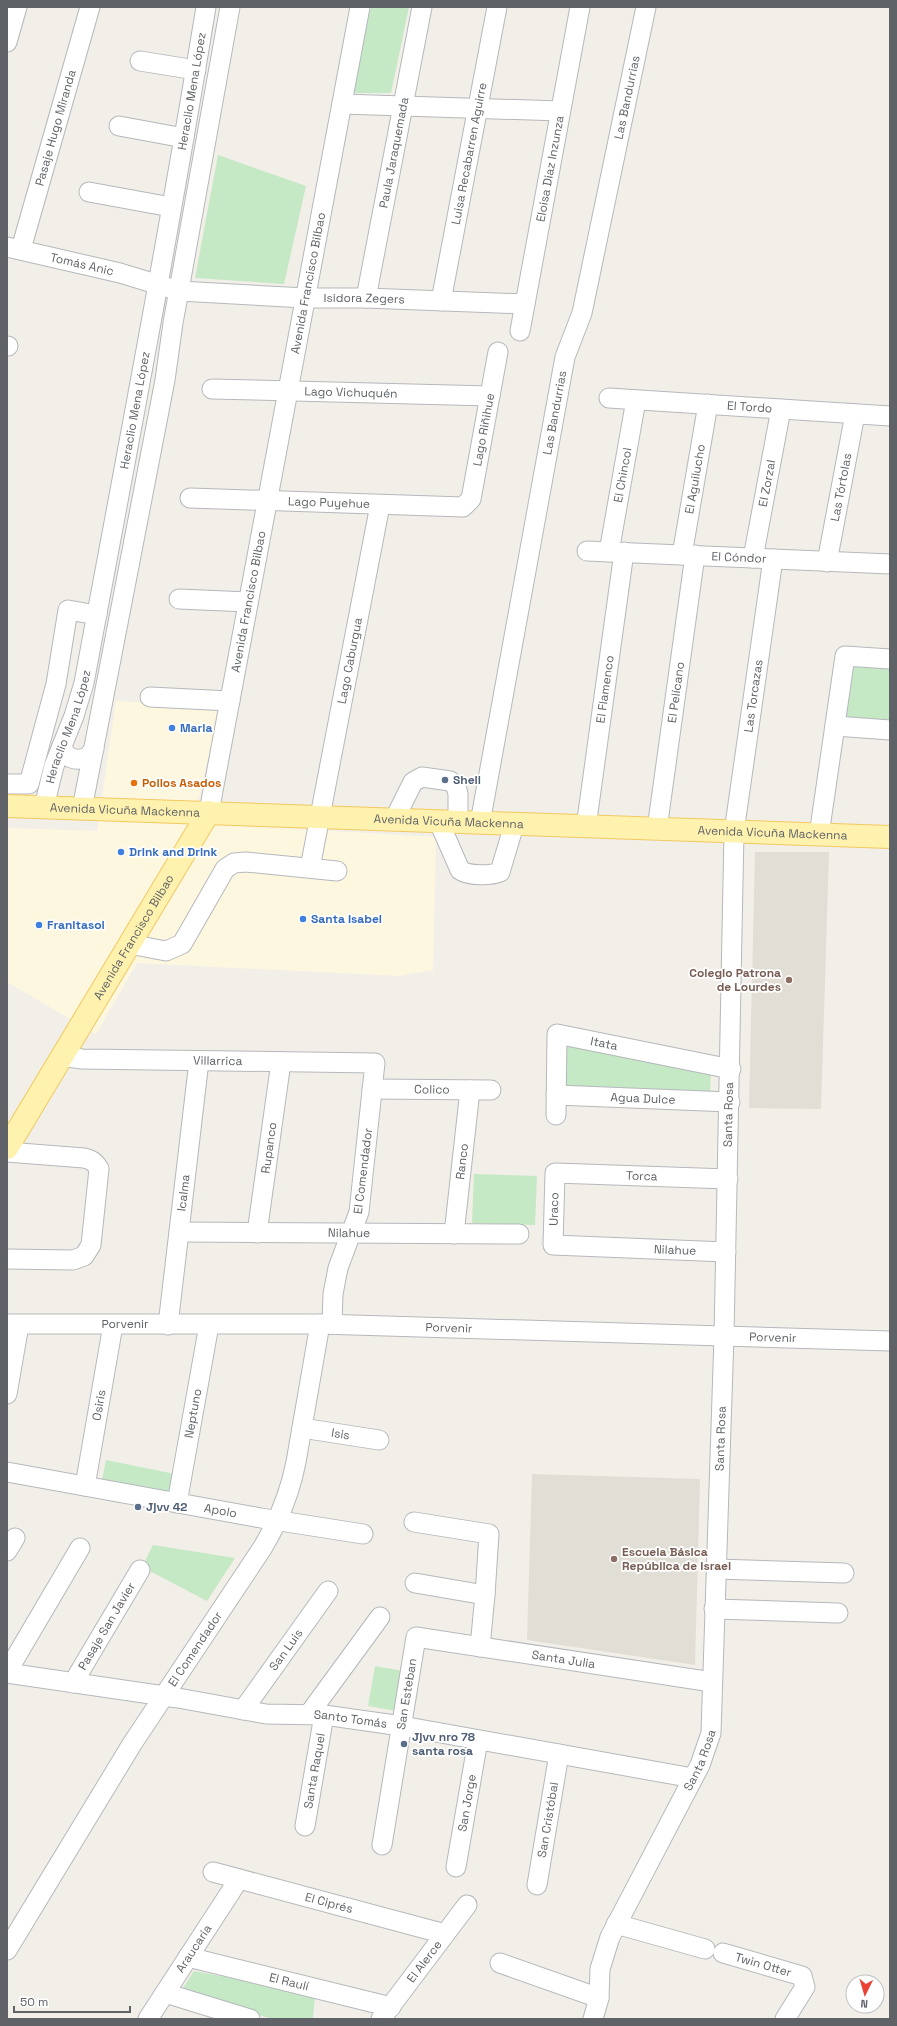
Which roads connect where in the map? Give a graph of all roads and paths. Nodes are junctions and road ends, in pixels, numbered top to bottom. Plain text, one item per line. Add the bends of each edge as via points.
1 (17, 7) edge
2 (90, 7) edge
3 (206, 7) edge
4 (230, 7) edge
5 (360, 7) edge
6 (422, 7) edge
7 (497, 7) edge
8 (580, 7) edge
9 (646, 7) edge
10 (7, 42) edge
11 (140, 61) dead end
12 (196, 70) junction
13 (342, 104) junction
14 (403, 106) junction
15 (478, 108) junction
16 (560, 111) junction
17 (119, 126) dead end
18 (184, 138) junction
19 (89, 192) dead end
20 (171, 207) junction
21 (14, 248) edge
22 (157, 285) junction
23 (179, 290) junction
24 (305, 298) junction
25 (366, 298) junction
26 (441, 301) junction
27 (524, 304) junction
28 (520, 331) dead end
29 (498, 352) dead end
30 (212, 389) dead end
31 (288, 391) junction
32 (490, 396) junction
33 (609, 398) dead end
34 (636, 400) junction
35 (708, 404) junction
36 (781, 409) junction
37 (855, 414) junction
38 (890, 416) edge
39 (190, 498) dead end
40 (119, 500) junction
41 (142, 500) junction
42 (267, 501) junction
43 (380, 505) junction
44 (467, 505) joint
45 (587, 551) dead end
46 (617, 552) junction
47 (689, 555) junction
48 (754, 558) junction
49 (773, 559) junction
50 (827, 562) junction
51 (890, 564) edge
52 (179, 598) dead end
53 (248, 602) junction
54 (97, 615) junction
55 (890, 659) edge
56 (150, 696) dead end
57 (230, 701) junction
58 (835, 726) junction
59 (890, 730) edge
60 (62, 746) junction
61 (94, 749) junction
62 (7, 784) edge
63 (7, 806) edge
64 (44, 808) junction
65 (82, 808) junction
66 (209, 812) junction
67 (319, 816) junction
68 (394, 820) junction
69 (449, 822) junction
70 (480, 823) junction
71 (514, 825) junction
72 (586, 827) junction
73 (657, 828) junction
74 (734, 832) junction
75 (819, 835) junction
76 (890, 837) edge
77 (310, 868) junction
78 (336, 871) dead end
79 (129, 944) junction
80 (62, 1056) junction
81 (199, 1061) junction
82 (281, 1062) junction
83 (375, 1063) joint
84 (731, 1069) junction
85 (372, 1089) junction
86 (470, 1090) junction
87 (491, 1090) dead end
88 (556, 1095) junction
89 (730, 1102) junction
90 (556, 1115) dead end
91 (7, 1148) edge
92 (7, 1152) edge
93 (555, 1173) joint
94 (728, 1179) junction
95 (179, 1232) junction
96 (257, 1233) junction
97 (351, 1233) junction
98 (454, 1234) junction
99 (519, 1234) dead end
100 (553, 1245) joint
101 (726, 1252) junction
102 (7, 1259) edge
103 (13, 1324) edge
104 (326, 1324) junction
105 (113, 1325) junction
106 (168, 1325) junction
107 (209, 1325) junction
108 (724, 1336) junction
109 (890, 1341) edge
110 (7, 1394) edge
111 (302, 1428) junction
112 (380, 1440) dead end
113 (7, 1472) edge
114 (85, 1486) junction
115 (177, 1503) junction
116 (278, 1521) junction
117 (414, 1522) dead end
118 (363, 1534) dead end
119 (80, 1548) dead end
120 (716, 1569) junction
121 (140, 1570) dead end
122 (844, 1573) dead end
123 (415, 1583) dead end
124 (328, 1591) dead end
125 (485, 1595) junction
126 (714, 1609) junction
127 (838, 1613) dead end
128 (380, 1617) dead end
129 (416, 1637) joint
130 (480, 1647) junction
131 (7, 1672) edge
132 (712, 1682) junction
133 (73, 1683) junction
134 (165, 1696) junction
135 (243, 1710) junction
136 (317, 1715) junction
137 (402, 1726) junction
138 (478, 1740) junction
139 (560, 1754) junction
140 (693, 1778) junction
141 (305, 1826) dead end
142 (382, 1845) dead end
143 (456, 1867) dead end
144 (213, 1872) dead end
145 (239, 1879) junction
146 (537, 1885) dead end
147 (467, 1905) dead end
148 (616, 1924) junction
149 (445, 1934) junction
150 (705, 1949) dead end
151 (7, 1950) edge
152 (723, 1953) dead end
153 (188, 1957) junction
154 (500, 1963) dead end
155 (165, 1992) junction
156 (598, 1998) junction
157 (386, 2013) edge
158 (148, 2019) edge
159 (250, 2019) edge
160 (593, 2019) edge
161 (785, 2019) edge

1 - 10 street
2 - 21 street, Pasaje Hugo Miranda
3 - 12 street, Heraclio Mena López
4 - 23 street, Heraclio Mena López
5 - 13 street, Avenida Francisco Bilbao
6 - 14 street, Paula Jaraquemada
7 - 15 street, Luisa Recabarren Aguirre
8 - 16 street, Eloisa Diaz Inzunza
9 - 70 street, Las Bandurrias via 582,313 565,357
11 - 12 street
12 - 18 street, Heraclio Mena López
13 - 14 street
13 - 24 street, Avenida Francisco Bilbao
14 - 15 street
14 - 25 street, Paula Jaraquemada
15 - 16 street
15 - 26 street, Luisa Recabarren Aguirre
16 - 27 street, Eloisa Diaz Inzunza
17 - 18 street
18 - 20 street, Heraclio Mena López
19 - 20 street
20 - 22 street, Heraclio Mena López
21 - 22 street, Tomás Anic via 120,273
22 - 23 street, Isidora Zegers
22 - 40 street, Heraclio Mena López
23 - 24 street, Isidora Zegers
23 - 41 street, Heraclio Mena López via 167,374
24 - 25 street, Isidora Zegers
24 - 31 street, Avenida Francisco Bilbao
25 - 26 street, Isidora Zegers
26 - 27 street, Isidora Zegers
27 - 28 street, Eloisa Diaz Inzunza
29 - 32 street, Lago Riñihue
30 - 31 street, Lago Vichuquén
31 - 32 street, Lago Vichuquén
31 - 42 street, Avenida Francisco Bilbao
32 - 44 street, Lago Riñihue via 471,499
33 - 34 street, El Tordo
34 - 35 street, El Tordo
34 - 46 street, El Chincol
35 - 36 street, El Tordo
35 - 47 street, El Aguilucho
36 - 37 street, El Tordo
36 - 48 street, El Zorzal
37 - 38 street, El Tordo
37 - 50 street, Las Tórtolas
39 - 42 street, Lago Puyehue
40 - 41 street via 123,493 130,491 137,493
40 - 54 street, Heraclio Mena López
41 - 61 street, Heraclio Mena López
42 - 43 street, Lago Puyehue
42 - 53 street, Avenida Francisco Bilbao
43 - 44 street, Lago Puyehue via 459,508
43 - 67 street, Lago Caburgua
45 - 46 street, El Cóndor
46 - 47 street, El Cóndor
46 - 72 street, El Flamenco
47 - 48 street, El Cóndor
47 - 73 street, El Pelícano
48 - 49 street, El Cóndor
49 - 50 street, El Cóndor
49 - 74 street, Las Torcazas
50 - 51 street, El Cóndor
52 - 53 street
53 - 57 street, Avenida Francisco Bilbao
54 - 60 street, Heraclio Mena López via 79,700
54 - 62 street via 68,610 56,684 29,784
55 - 58 street via 845,656
56 - 57 street
57 - 66 street, Avenida Francisco Bilbao
58 - 59 street
58 - 75 street
60 - 61 street via 67,756 74,760 84,759
60 - 64 street, Heraclio Mena López
61 - 65 street, Heraclio Mena López
63 - 64 main road, Avenida Vicuña Mackenna
64 - 65 main road, Avenida Vicuña Mackenna
65 - 66 main road, Avenida Vicuña Mackenna
66 - 67 main road, Avenida Vicuña Mackenna
66 - 79 main road, Avenida Francisco Bilbao
67 - 68 main road, Avenida Vicuña Mackenna
67 - 77 street, Lago Caburgua
68 - 69 main road, Avenida Vicuña Mackenna
68 - 69 street via 413,782 422,777 450,782 456,786 458,794
69 - 70 main road, Avenida Vicuña Mackenna
69 - 71 street via 460,870 464,873 479,874 500,872
70 - 71 main road, Avenida Vicuña Mackenna
71 - 72 main road, Avenida Vicuña Mackenna
72 - 73 main road, Avenida Vicuña Mackenna
73 - 74 main road, Avenida Vicuña Mackenna
74 - 75 main road, Avenida Vicuña Mackenna
74 - 84 street, Santa Rosa
75 - 76 main road, Avenida Vicuña Mackenna
77 - 78 street
77 - 79 street via 234,863 226,869 182,944 166,951
79 - 80 main road, Avenida Francisco Bilbao
80 - 81 street, Villarrica via 82,1059
80 - 91 main road, Avenida Francisco Bilbao
81 - 82 street, Villarrica
81 - 95 street, Icalma
82 - 83 street, Villarrica
82 - 96 street, Rupanco
83 - 85 street, El Comendador
84 - 88 street, Itata via 557,1034
84 - 89 street, Santa Rosa
85 - 86 street, Colico
85 - 97 street, El Comendador via 360,1203
86 - 87 street, Colico
86 - 98 street, Ranco
88 - 89 street, Agua Dulce
88 - 90 street, Itata
89 - 94 street, Santa Rosa
92 - 102 street via 91,1159 99,1169 91,1246 84,1256 73,1260
93 - 94 street, Torca
93 - 100 street, Uraco
94 - 101 street, Santa Rosa
95 - 96 street, Nilahue
95 - 106 street, Icalma
96 - 97 street, Nilahue
97 - 98 street, Nilahue
97 - 104 street, El Comendador via 341,1257
98 - 99 street, Nilahue
100 - 101 street, Nilahue
101 - 108 street, Santa Rosa
103 - 105 street, Porvenir
103 - 110 street
104 - 107 street, Porvenir
104 - 108 street, Porvenir
104 - 111 street, El Comendador
105 - 106 street, Porvenir
105 - 114 street, Osiris
106 - 107 street, Porvenir
107 - 115 street, Neptuno
108 - 109 street, Porvenir
108 - 120 street, Santa Rosa
111 - 112 street, Isis
111 - 116 street, El Comendador via 292,1482
113 - 114 street, Apolo
114 - 115 street, Apolo
115 - 116 street, Apolo
116 - 118 street, Apolo
116 - 134 street, El Comendador
117 - 125 street via 488,1534
119 - 131 street
120 - 122 street
120 - 126 street, Santa Rosa
121 - 133 street, Pasaje San Javier
123 - 125 street
124 - 135 street, San Luis
125 - 130 street
126 - 127 street
126 - 132 street, Santa Rosa
128 - 136 street
129 - 130 street, Santa Julia
129 - 137 street, San Esteban
130 - 132 street, Santa Julia
131 - 133 street, Santo Tomás
132 - 140 street, Santa Rosa via 711,1733
133 - 134 street, Santo Tomás
134 - 135 street, Santo Tomás
134 - 151 street, El Comendador via 132,1744
135 - 136 street, Santo Tomás via 266,1714
136 - 137 street, Santo Tomás
136 - 141 street, Santa Raquel
137 - 138 street, Santo Tomás
137 - 142 street, San Esteban
138 - 139 street, Santo Tomás
138 - 143 street, San Jorge
139 - 140 street, Santo Tomás
139 - 146 street, San Cristóbal
140 - 148 street, Santa Rosa
144 - 145 street, El Ciprés
145 - 149 street, El Ciprés
145 - 153 street, Araucaria
147 - 149 street, El Alerce
148 - 150 street
148 - 156 street, Santa Rosa via 602,1961
149 - 157 street, El Alerce
152 - 161 street, Twin Otter via 802,1976 805,1987
153 - 155 street, Araucaria
153 - 157 street, El Raulí
154 - 156 street
155 - 158 street, Araucaria
155 - 159 street
156 - 160 street, Santa Rosa

